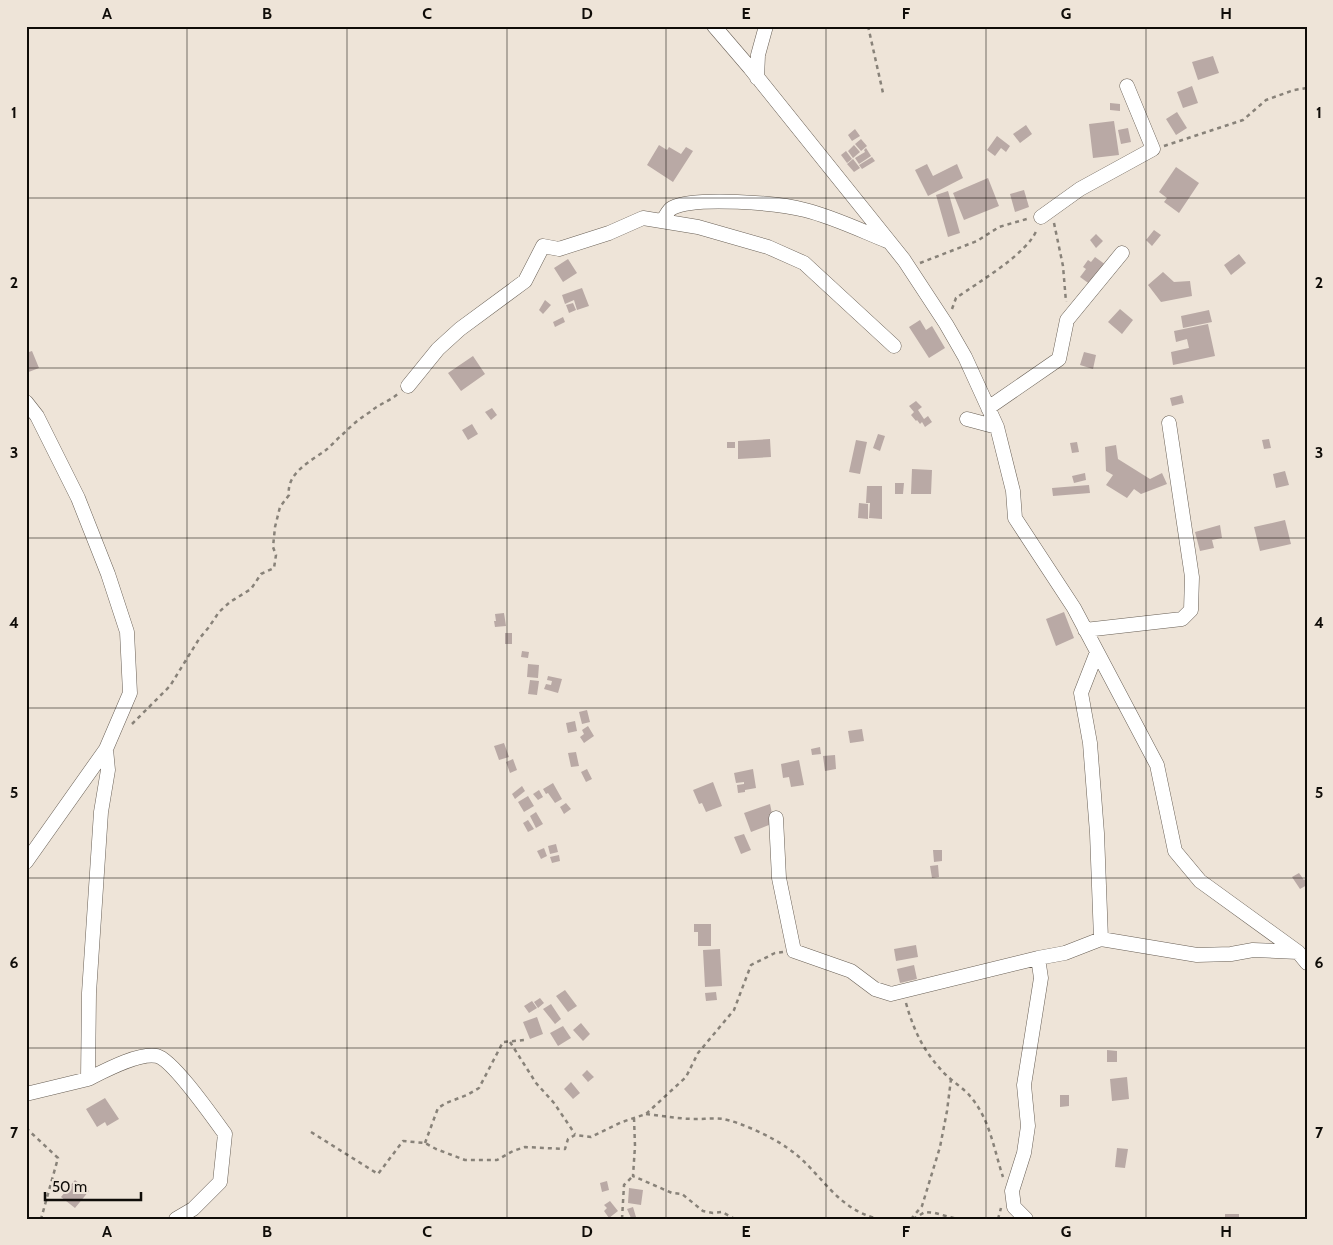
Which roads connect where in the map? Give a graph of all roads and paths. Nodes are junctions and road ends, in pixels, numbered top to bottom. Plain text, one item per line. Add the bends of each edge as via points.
1 (714, 26) edge
2 (766, 26) edge
3 (868, 26) edge
4 (757, 78) junction
5 (1127, 86) dead end
6 (1307, 88) edge
7 (884, 93) dead end
8 (1153, 149) junction
9 (1046, 214) junction
10 (664, 220) junction
11 (890, 242) junction
12 (1122, 253) dead end
13 (904, 260) junction
14 (1067, 320) junction
15 (946, 324) junction
16 (894, 346) dead end
17 (408, 386) joint
18 (26, 402) edge
19 (988, 408) junction
20 (967, 419) dead end
21 (1168, 423) dead end
22 (996, 427) junction
23 (1085, 630) junction
24 (1097, 652) junction
25 (128, 728) dead end
26 (106, 749) junction
27 (776, 818) dead end
28 (26, 862) edge
29 (1101, 939) junction
30 (794, 952) junction
31 (1303, 957) edge
32 (1038, 958) junction
33 (904, 991) junction
34 (524, 1040) dead end
35 (510, 1042) junction
36 (88, 1079) junction
37 (951, 1080) junction
38 (26, 1094) edge
39 (646, 1114) junction
40 (634, 1118) junction
41 (26, 1128) edge
42 (311, 1132) dead end
43 (575, 1135) junction
44 (425, 1143) junction
45 (633, 1176) junction
46 (1014, 1185) junction
47 (41, 1219) edge
48 (176, 1219) edge
49 (622, 1219) edge
50 (734, 1219) edge
51 (879, 1219) edge
52 (912, 1219) edge
53 (957, 1219) edge
54 (1026, 1219) edge

1 - 4 street
2 - 4 street via 758,55
3 - 7 path
4 - 11 street
5 - 8 street
6 - 8 path via 1266,100 1243,120
8 - 9 street via 1080,188
9 - 13 path via 999,227 977,241 921,263
9 - 14 path via 1063,266
9 - 15 path via 1023,250 956,298
10 - 11 street via 670,209 688,202 749,203 804,210
10 - 16 street via 768,248 804,263
10 - 17 street via 643,218 609,234 559,248 543,246 524,281 460,329 438,349
11 - 13 street
12 - 14 street
13 - 15 street
14 - 19 street via 1059,359
15 - 19 street via 965,356
17 - 25 path via 371,410 298,471 288,487 289,495 280,507 275,526 274,568 261,574 251,589 219,612 170,686
18 - 26 street via 37,416 78,498 127,632 130,693
19 - 22 street
20 - 22 street
21 - 23 street via 1192,577 1191,610 1182,619
22 - 23 street via 1013,491 1015,518
23 - 24 street
24 - 29 street via 1081,693 1090,742
24 - 31 street via 1157,765 1175,851 1200,880
26 - 28 street
26 - 36 street via 108,770 101,812 89,993
27 - 30 street via 779,878
29 - 31 street via 1197,955 1253,950
29 - 32 street via 1065,953
30 - 33 street via 850,971 875,990 891,994
30 - 39 path via 774,952 750,966 734,1010 698,1053 686,1077
32 - 33 street
32 - 46 street via 1041,978 1024,1085 1028,1126
33 - 37 path via 911,1021 923,1047
34 - 35 path
35 - 43 path
35 - 44 path via 503,1042 479,1088 438,1108
36 - 38 street
36 - 48 street via 111,1066 156,1055 165,1060 225,1134 220,1182 192,1209
37 - 46 path via 970,1095 981,1113 1004,1179
37 - 52 path via 940,1147 922,1206
39 - 40 path
39 - 51 path via 723,1119 751,1129 786,1147 848,1207
40 - 43 path via 591,1137
40 - 45 path
41 - 47 path via 58,1158
42 - 44 path via 378,1174 403,1141
43 - 44 path via 568,1139 565,1149 525,1148 497,1160 465,1160
45 - 49 path via 624,1185
45 - 50 path via 672,1193 682,1194 703,1211 722,1212
46 - 54 street via 1014,1207
52 - 53 path via 925,1212

